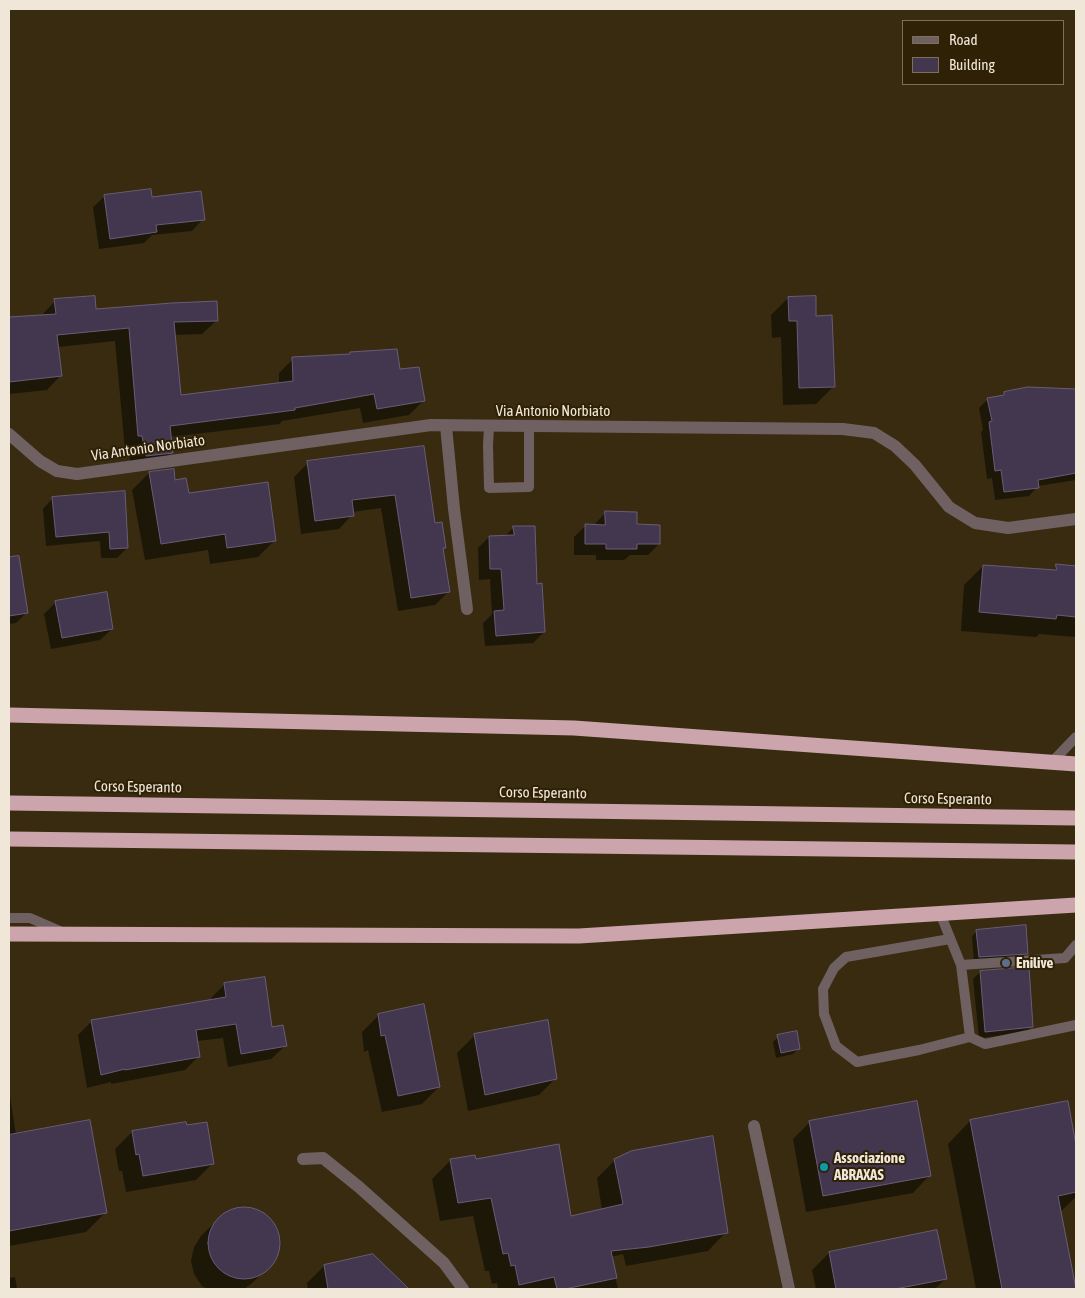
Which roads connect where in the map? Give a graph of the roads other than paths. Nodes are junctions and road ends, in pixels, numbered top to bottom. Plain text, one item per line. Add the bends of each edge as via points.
1 (446, 426) junction
2 (489, 427) junction
3 (529, 427) junction
4 (9, 434) edge
5 (1076, 519) edge
6 (467, 610) dead end
7 (9, 716) edge
8 (1076, 738) edge
9 (1052, 762) junction
10 (1076, 764) edge
11 (9, 803) edge
12 (1076, 818) edge
13 (9, 839) edge
14 (1076, 852) edge
15 (1076, 905) edge
16 (940, 913) junction
17 (9, 918) edge
18 (9, 934) edge
19 (66, 934) junction
20 (950, 939) junction
21 (1076, 945) edge
22 (961, 965) junction
23 (1076, 1025) edge
24 (970, 1038) junction
25 (754, 1126) dead end
26 (303, 1159) dead end
27 (464, 1289) edge
28 (789, 1289) edge

1 - 2 street, Via Antonio Norbiato
1 - 4 street, Via Antonio Norbiato via 431,425 77,474 57,471 40,462
1 - 6 street
2 - 3 street, Via Antonio Norbiato
2 - 3 lane via 489,488 529,487
3 - 5 street, Via Antonio Norbiato via 843,429 874,433 895,446 915,465 948,507 975,523 1008,528
7 - 9 highway via 574,728
8 - 9 lane
9 - 10 highway
11 - 12 highway, Corso Esperanto
13 - 14 highway
15 - 16 highway
16 - 19 highway via 579,936
16 - 20 lane
17 - 19 lane via 30,918
18 - 19 highway
20 - 22 lane
20 - 24 lane via 846,957 834,968 823,989 824,1014 836,1046 857,1062
21 - 22 lane via 1065,958
22 - 24 lane
23 - 24 lane via 985,1044
25 - 28 street
26 - 27 street via 323,1158 359,1187 444,1263

